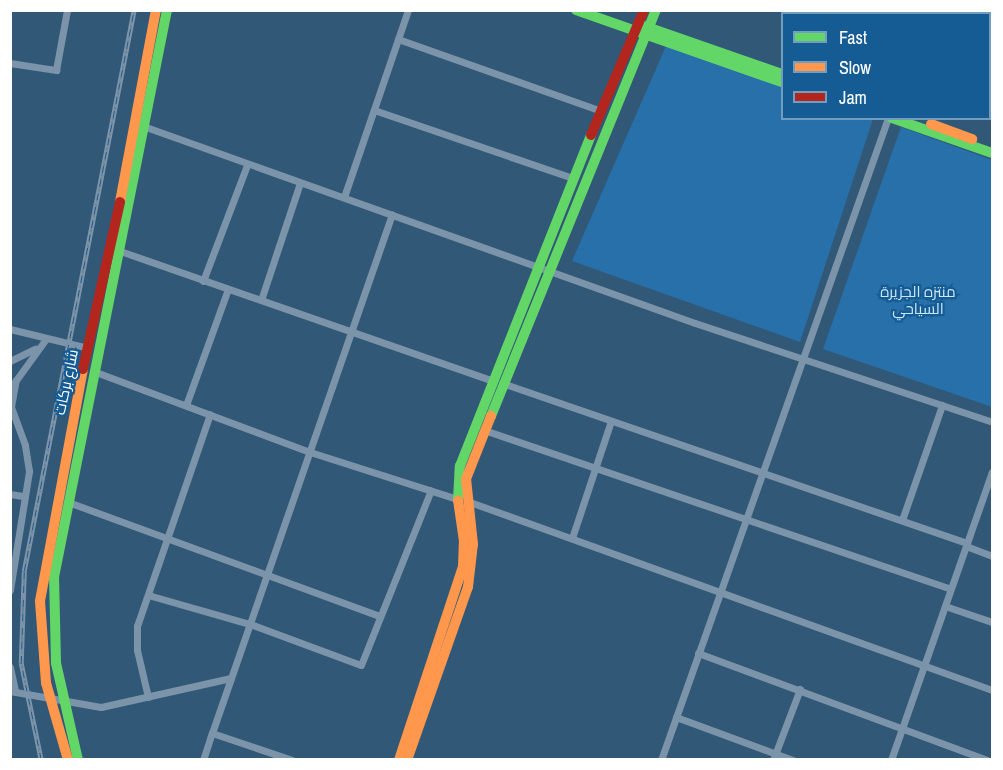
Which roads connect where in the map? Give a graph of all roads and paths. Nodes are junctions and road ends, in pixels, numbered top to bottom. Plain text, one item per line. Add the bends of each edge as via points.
1 (67, 10) edge
2 (156, 10) edge
3 (167, 10) edge
4 (408, 10) edge
5 (576, 10) edge
6 (597, 10) edge
7 (644, 10) edge
8 (656, 10) edge
9 (642, 29) junction
10 (398, 39) junction
11 (10, 63) edge
12 (781, 73) edge
13 (781, 81) edge
14 (374, 110) junction
15 (601, 111) junction
16 (889, 120) edge
17 (896, 120) edge
18 (920, 120) edge
19 (142, 126) junction
20 (993, 146) edge
21 (993, 153) edge
22 (247, 165) junction
23 (573, 178) junction
24 (300, 183) junction
25 (344, 197) junction
26 (392, 214) junction
27 (120, 251) junction
28 (542, 270) junction
29 (203, 281) junction
30 (228, 290) junction
31 (261, 300) junction
32 (10, 329) edge
33 (350, 331) junction
34 (46, 339) junction
35 (38, 347) junction
36 (88, 348) junction
37 (802, 358) junction
38 (10, 361) edge
39 (93, 371) junction
40 (16, 380) junction
41 (498, 382) junction
42 (10, 388) edge
43 (186, 405) junction
44 (942, 405) junction
45 (210, 414) junction
46 (611, 421) junction
47 (993, 422) edge
48 (484, 430) junction
49 (309, 452) junction
50 (596, 468) junction
51 (762, 471) junction
52 (992, 474) edge
53 (431, 490) junction
54 (10, 494) edge
55 (23, 496) junction
56 (461, 500) junction
57 (68, 502) junction
58 (745, 518) junction
59 (902, 520) junction
60 (166, 538) junction
61 (572, 538) junction
62 (967, 544) junction
63 (993, 556) edge
64 (13, 569) edge
65 (267, 576) junction
66 (10, 590) edge
67 (950, 590) junction
68 (719, 592) junction
69 (148, 595) junction
70 (945, 606) junction
71 (380, 616) junction
72 (993, 622) edge
73 (250, 624) junction
74 (698, 652) junction
75 (925, 665) junction
76 (10, 668) edge
77 (231, 678) junction
78 (800, 689) junction
79 (993, 690) edge
80 (13, 691) edge
81 (148, 697) junction
82 (52, 700) junction
83 (65, 702) junction
84 (676, 717) junction
85 (902, 727) junction
86 (212, 734) junction
87 (774, 756) edge
88 (68, 759) edge
89 (78, 759) edge
90 (203, 759) edge
91 (292, 759) edge
92 (399, 759) edge
93 (407, 759) edge
94 (661, 759) edge
95 (793, 759) edge
96 (891, 759) edge
97 (988, 759) edge

1 - 11 street via 56,70
2 - 36 street, شارع بركات via 111,250
3 - 19 street, شارع بركات
4 - 10 street
5 - 9 street
6 - 9 street
7 - 9 street
8 - 9 street
9 - 12 street
9 - 13 street
9 - 15 street
9 - 28 street
10 - 14 street
10 - 15 street
14 - 23 street
14 - 25 street
15 - 23 street
16 - 37 street
17 - 21 street
18 - 20 street
19 - 22 street
19 - 27 street, شارع بركات
22 - 24 street
22 - 29 street
23 - 28 street
24 - 25 street
24 - 31 street
25 - 26 street
26 - 28 street
26 - 33 street
27 - 29 street
27 - 39 street, شارع بركات
28 - 37 street
28 - 41 street
29 - 30 street
30 - 31 street
30 - 43 street
31 - 33 street
32 - 34 street
33 - 41 street
33 - 49 street
34 - 35 street
34 - 36 street
35 - 38 street
35 - 40 street
36 - 82 street, شارع بركات via 40,601 43,664
37 - 44 street
37 - 51 street
39 - 43 street
39 - 57 street, شارع بركات
40 - 42 street
40 - 55 street via 11,407 25,445 29,471
41 - 46 street
41 - 48 street
41 - 56 street via 460,466
43 - 45 street
44 - 47 street
44 - 59 street
45 - 49 street
45 - 60 street
46 - 50 street
46 - 51 street
48 - 50 street
48 - 56 street
49 - 53 street
49 - 65 street
50 - 58 street
50 - 61 street
51 - 58 street
51 - 59 street
52 - 62 street
53 - 56 street
53 - 71 street
54 - 55 street
55 - 64 street
56 - 61 street
56 - 92 street via 462,574
56 - 93 street via 473,544 468,587
57 - 60 street
57 - 83 street, شارع بركات via 52,595 56,663
58 - 67 street
58 - 68 street
59 - 62 street
60 - 65 street
60 - 69 street
61 - 68 street
62 - 63 street
62 - 67 street
64 - 66 street
65 - 71 street
65 - 73 street
67 - 70 street
68 - 74 street
68 - 75 street
69 - 73 street
69 - 81 street via 136,638
70 - 72 street
70 - 75 street
71 - 73 street via 361,665
73 - 77 street
74 - 78 street
74 - 84 street
75 - 79 street
75 - 85 street
76 - 80 street
77 - 81 street
77 - 86 street
78 - 85 street
78 - 87 street
80 - 82 street
81 - 83 street via 101,707
82 - 83 street
82 - 88 street, شارع بركات
83 - 89 street, شارع بركات
84 - 87 street
84 - 94 street
85 - 96 street
85 - 97 street
86 - 90 street
86 - 91 street
87 - 95 street

